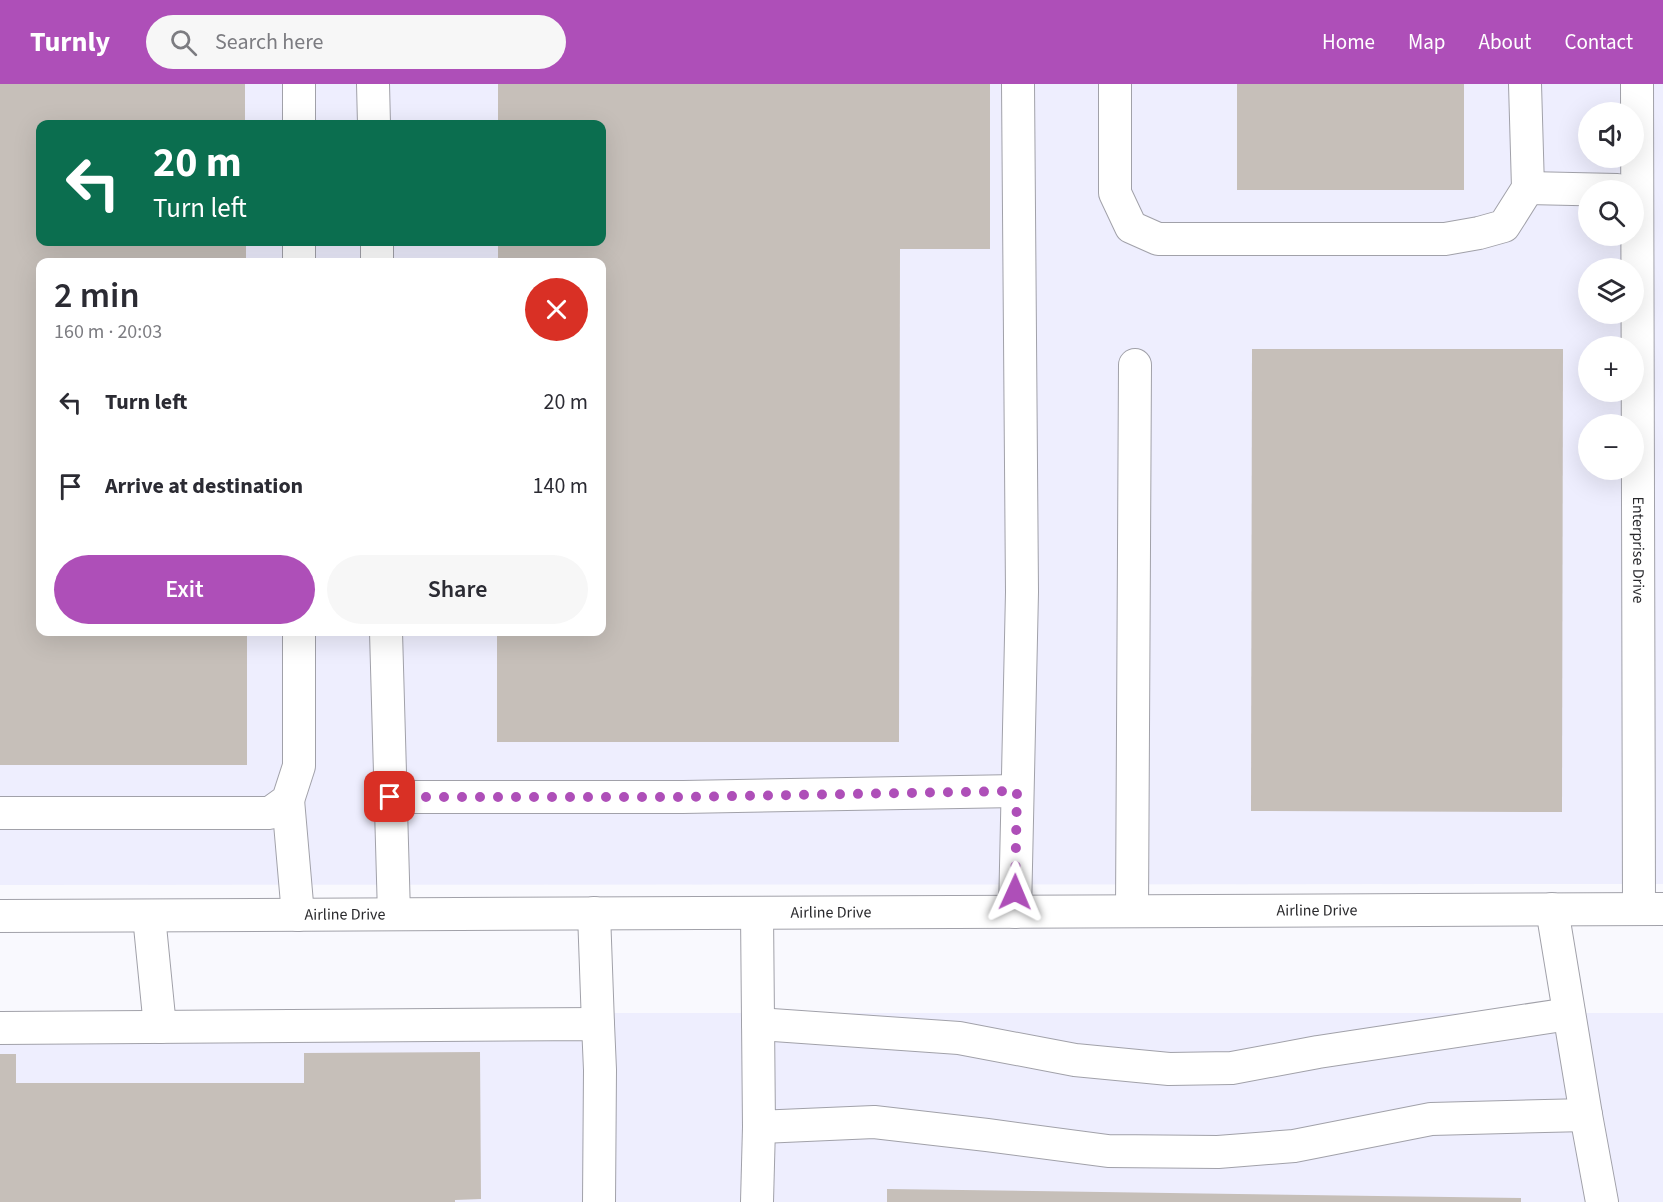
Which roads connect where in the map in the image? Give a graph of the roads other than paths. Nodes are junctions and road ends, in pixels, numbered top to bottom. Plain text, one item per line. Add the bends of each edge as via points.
1 (299, 84) edge
2 (374, 84) edge
3 (1018, 84) edge
4 (1115, 84) edge
5 (1525, 84) edge
6 (1637, 84) edge
7 (299, 120) edge
8 (374, 120) edge
9 (1651, 154) edge
10 (1636, 180) edge
11 (1527, 188) junction
12 (1578, 190) edge
13 (1631, 246) edge
14 (1135, 364) dead end
15 (299, 636) edge
16 (386, 636) edge
17 (1017, 791) junction
18 (390, 797) junction
19 (288, 800) junction
20 (0, 813) edge
21 (1552, 909) junction
22 (1651, 909) edge
23 (1132, 911) junction
24 (1015, 912) junction
25 (594, 913) junction
26 (757, 913) junction
27 (394, 914) junction
28 (298, 915) junction
29 (0, 916) edge
30 (149, 916) junction
31 (1569, 1014) junction
32 (598, 1024) junction
33 (758, 1024) junction
34 (160, 1027) junction
35 (0, 1028) edge
36 (1586, 1115) junction
37 (759, 1127) junction
38 (599, 1202) edge
39 (757, 1202) edge
40 (1602, 1202) edge

1 - 7 street
2 - 8 street
3 - 17 street via 1022,592
4 - 11 street via 1115,193 1131,227 1158,239 1445,239 1504,226
5 - 11 street
6 - 9 street, Enterprise Drive
9 - 10 street, Enterprise Drive
11 - 12 street
13 - 22 street, Enterprise Drive
14 - 23 street
15 - 19 street via 299,766
16 - 18 street
17 - 18 street
17 - 24 street
18 - 27 street
19 - 20 street via 270,813
19 - 28 street
21 - 22 street, Airline Drive
21 - 23 street, Airline Drive
21 - 31 street
23 - 24 street, Airline Drive
24 - 26 street, Airline Drive
25 - 26 street, Airline Drive
25 - 27 street, Airline Drive
25 - 32 street
26 - 33 street
27 - 28 street, Airline Drive
28 - 30 street, Airline Drive
29 - 30 street, Airline Drive
30 - 34 street
31 - 33 street via 1232,1068 1168,1069 1075,1060 959,1038
31 - 36 street
32 - 34 street
32 - 38 street
33 - 37 street
34 - 35 street
36 - 37 street via 1431,1119 1294,1146 1218,1152 1108,1151 874,1122
36 - 40 street
37 - 39 street

